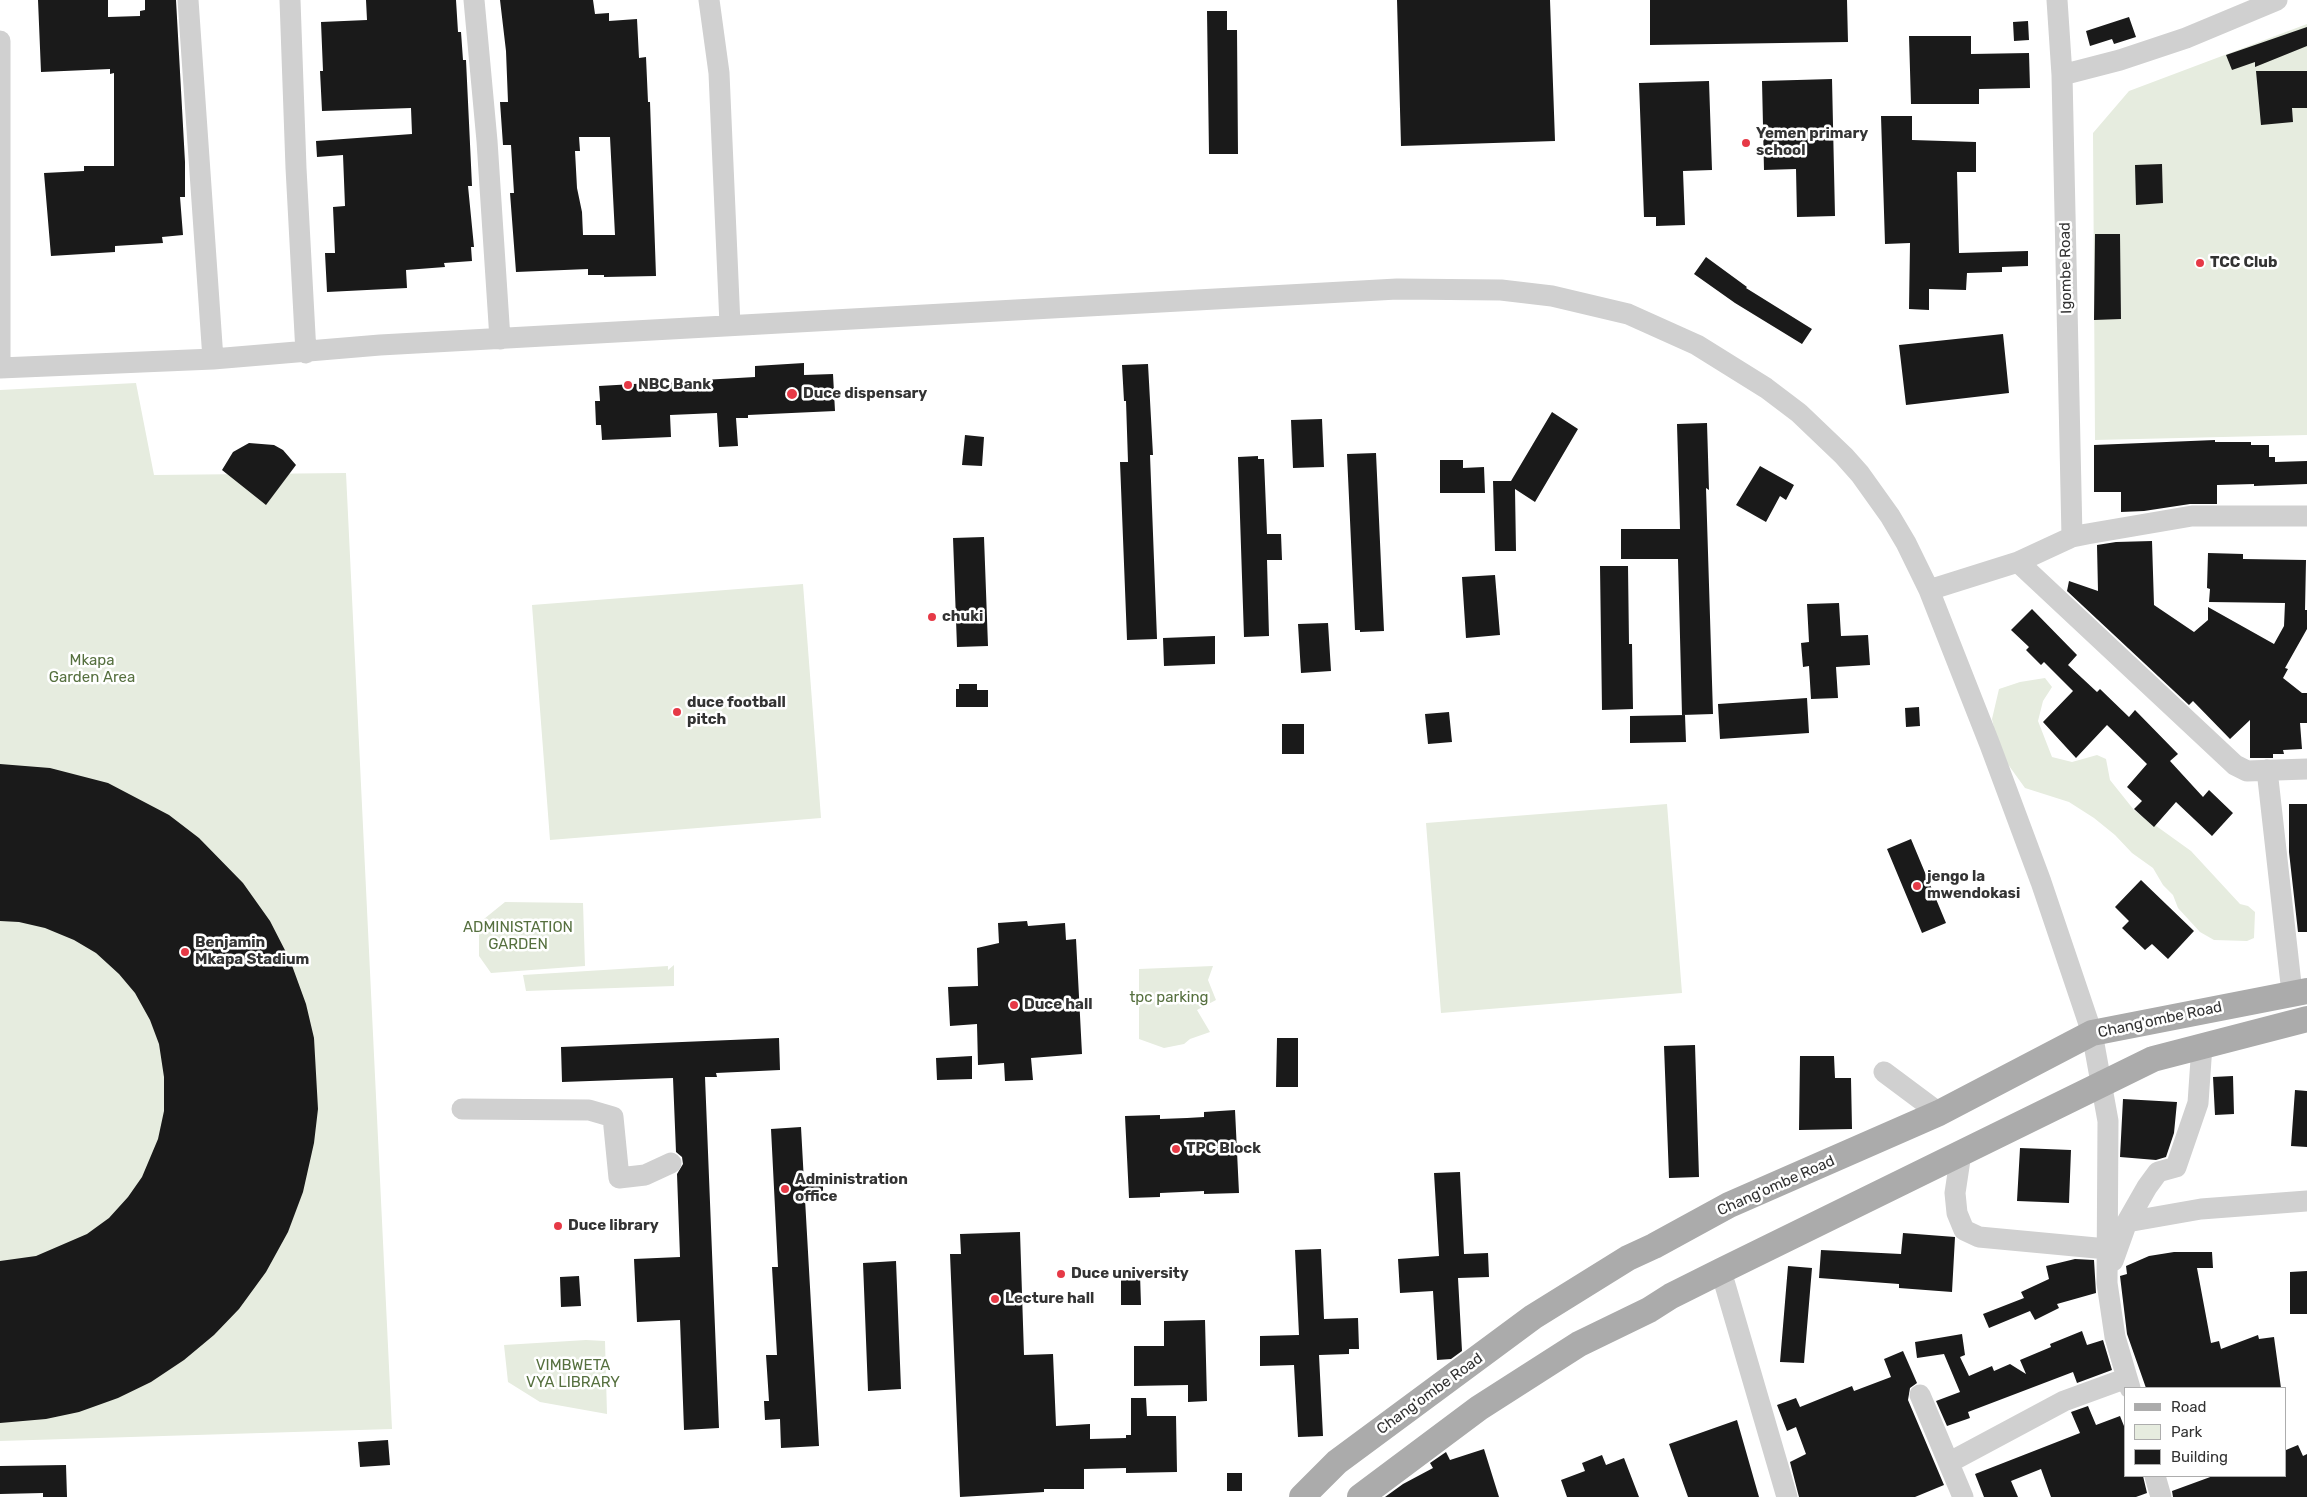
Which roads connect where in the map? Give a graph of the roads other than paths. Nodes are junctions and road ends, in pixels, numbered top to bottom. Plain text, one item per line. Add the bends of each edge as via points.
1 (188, 0) edge
2 (290, 0) edge
3 (474, 0) edge
4 (709, 0) edge
5 (2057, 0) edge
6 (2277, 0) edge
7 (0, 41) edge
8 (2062, 75) junction
9 (730, 325) junction
10 (500, 339) junction
11 (306, 353) junction
12 (213, 359) junction
13 (0, 367) edge
14 (2307, 516) edge
15 (2072, 537) junction
16 (2018, 562) junction
17 (1929, 590) junction
18 (2307, 769) edge
19 (2267, 770) junction
20 (2299, 992) edge
21 (2307, 1019) edge
22 (2092, 1034) junction
23 (2202, 1045) junction
24 (1884, 1072) dead end
25 (2102, 1083) junction
26 (462, 1109) dead end
27 (1939, 1113) junction
28 (1961, 1153) junction
29 (671, 1163) dead end
30 (2307, 1201) edge
31 (2127, 1222) junction
32 (2107, 1249) junction
33 (1721, 1271) junction
34 (2107, 1283) junction
35 (2128, 1383) edge
36 (1920, 1395) dead end
37 (1950, 1462) junction
38 (2155, 1477) edge
39 (1302, 1497) edge
40 (1360, 1497) edge
41 (1787, 1497) edge
42 (1963, 1497) edge
43 (2161, 1497) edge

1 - 12 street
2 - 11 street
3 - 10 street
4 - 9 street via 720,73
5 - 8 street, Igombe Road
6 - 8 street via 2186,38
7 - 13 street
8 - 15 street, Igombe Road
9 - 10 street
9 - 17 street via 1397,290 1527,291 1585,303 1628,314 1697,345 1742,371 1799,413 1860,474 1906,542
10 - 11 street via 380,345
11 - 12 street
12 - 13 street
14 - 15 street via 2192,516
15 - 16 street
16 - 17 street
16 - 19 street via 2235,765 2247,771
17 - 22 street via 1997,764
18 - 19 street
19 - 20 street
20 - 22 main road, Chang'ombe Road
21 - 23 main road
22 - 25 street
22 - 27 main road, Chang'ombe Road
23 - 25 main road via 2153,1059
23 - 31 street via 2198,1103 2176,1168 2158,1172
24 - 27 street
25 - 28 main road
25 - 32 street via 2108,1122
26 - 29 street via 589,1110 613,1117 619,1178 645,1175
27 - 39 main road, Chang'ombe Road via 1729,1205 1628,1258 1534,1317 1337,1462
28 - 32 street via 1955,1193 1957,1213 1964,1230 1979,1237
28 - 33 main road
30 - 31 street via 2200,1208
31 - 34 street
32 - 34 street
33 - 40 main road via 1578,1344 1479,1408
33 - 41 street
34 - 35 street via 2115,1337
35 - 37 street via 2064,1401
36 - 37 street
37 - 42 street
38 - 43 street

